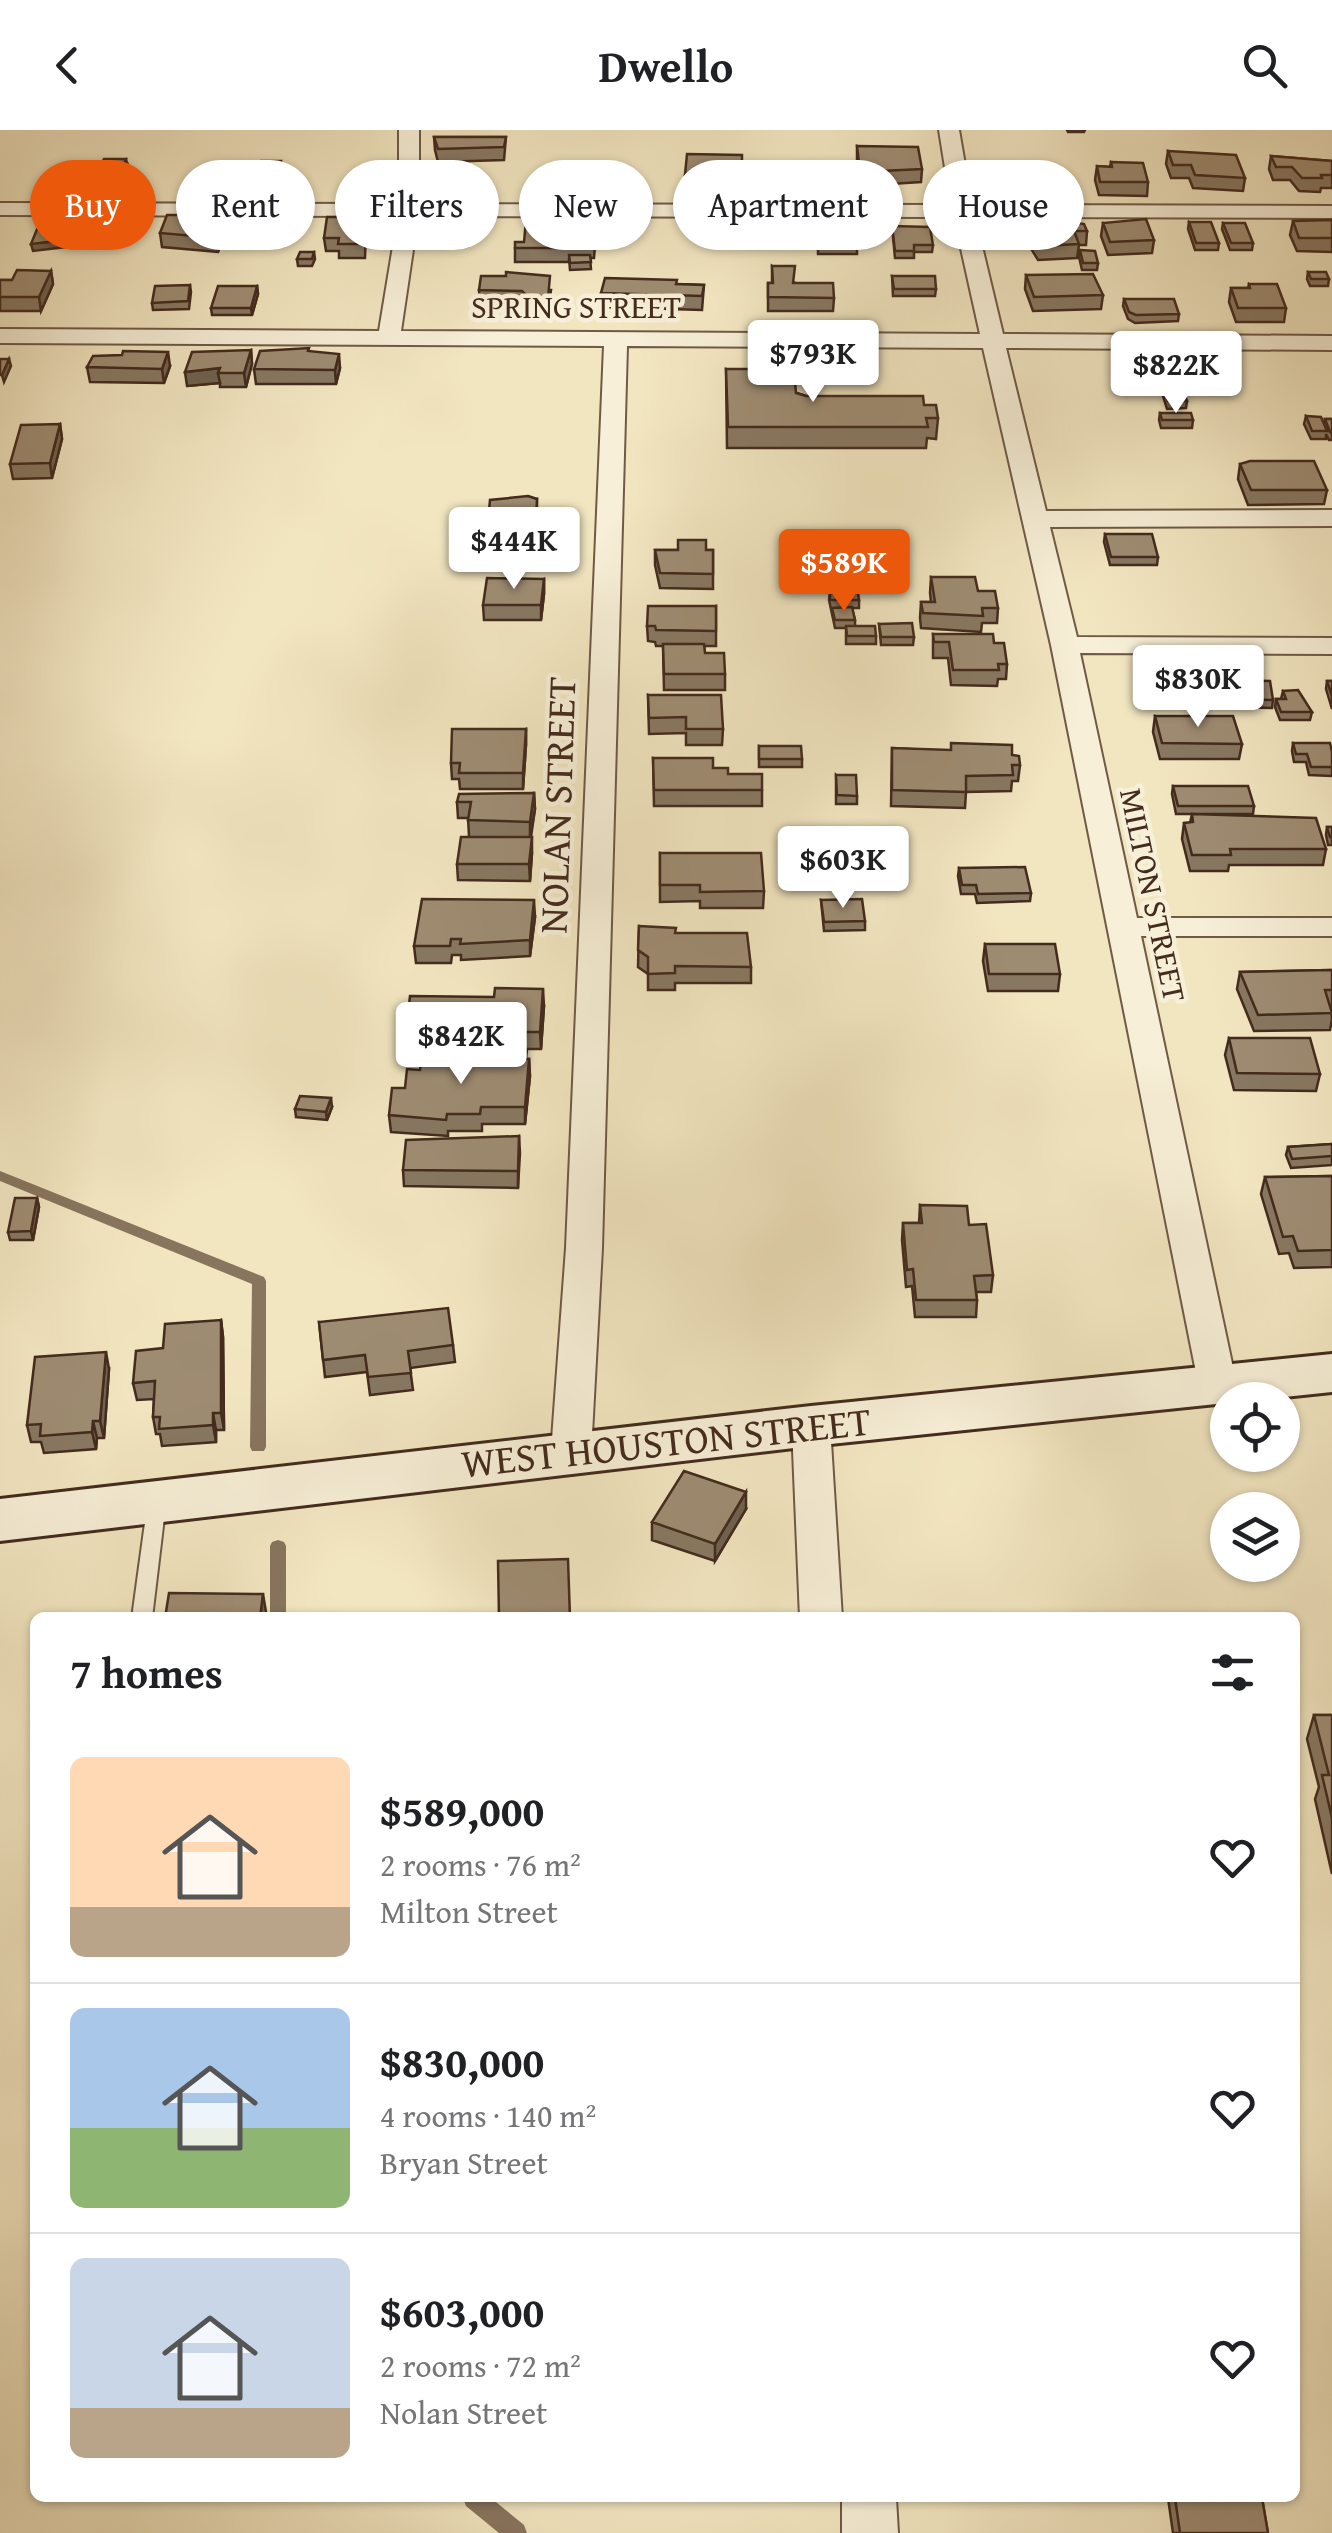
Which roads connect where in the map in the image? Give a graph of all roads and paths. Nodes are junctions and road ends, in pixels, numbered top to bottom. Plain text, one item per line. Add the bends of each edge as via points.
1 (408, 130) edge
2 (948, 130) edge
3 (409, 160) edge
4 (953, 160) edge
5 (0, 209) edge
6 (335, 210) edge
7 (499, 210) edge
8 (923, 212) edge
9 (1084, 212) edge
10 (1332, 212) edge
11 (404, 250) edge
12 (972, 250) edge
13 (0, 336) edge
14 (390, 338) junction
15 (616, 340) junction
16 (994, 342) junction
17 (1332, 344) edge
18 (1332, 518) edge
19 (1036, 519) junction
20 (1065, 646) junction
21 (1332, 646) edge
22 (1332, 927) edge
23 (1124, 928) junction
24 (1332, 1373) edge
25 (1217, 1382) joint
26 (1210, 1383) edge
27 (811, 1426) junction
28 (571, 1453) junction
29 (157, 1500) junction
30 (0, 1520) edge
31 (143, 1612) edge
32 (821, 1612) edge
33 (868, 2502) edge
34 (870, 2533) edge

1 - 3 street
2 - 4 street, MILTON STREET
5 - 6 street
7 - 8 street
9 - 10 street
11 - 14 street
12 - 16 street, MILTON STREET
13 - 14 street, SPRING STREET
14 - 15 street, SPRING STREET
15 - 16 street, SPRING STREET
15 - 28 street, NOLAN STREET
16 - 17 street, SPRING STREET
16 - 19 street, MILTON STREET
18 - 19 street
19 - 20 street, MILTON STREET
20 - 21 street
20 - 23 street, MILTON STREET
22 - 23 street
23 - 25 street, MILTON STREET
24 - 25 main road, WEST HOUSTON STREET
26 - 27 main road, WEST HOUSTON STREET
27 - 28 main road, WEST HOUSTON STREET
27 - 32 street
28 - 29 main road, WEST HOUSTON STREET
29 - 30 main road, WEST HOUSTON STREET
29 - 31 lane
33 - 34 street

